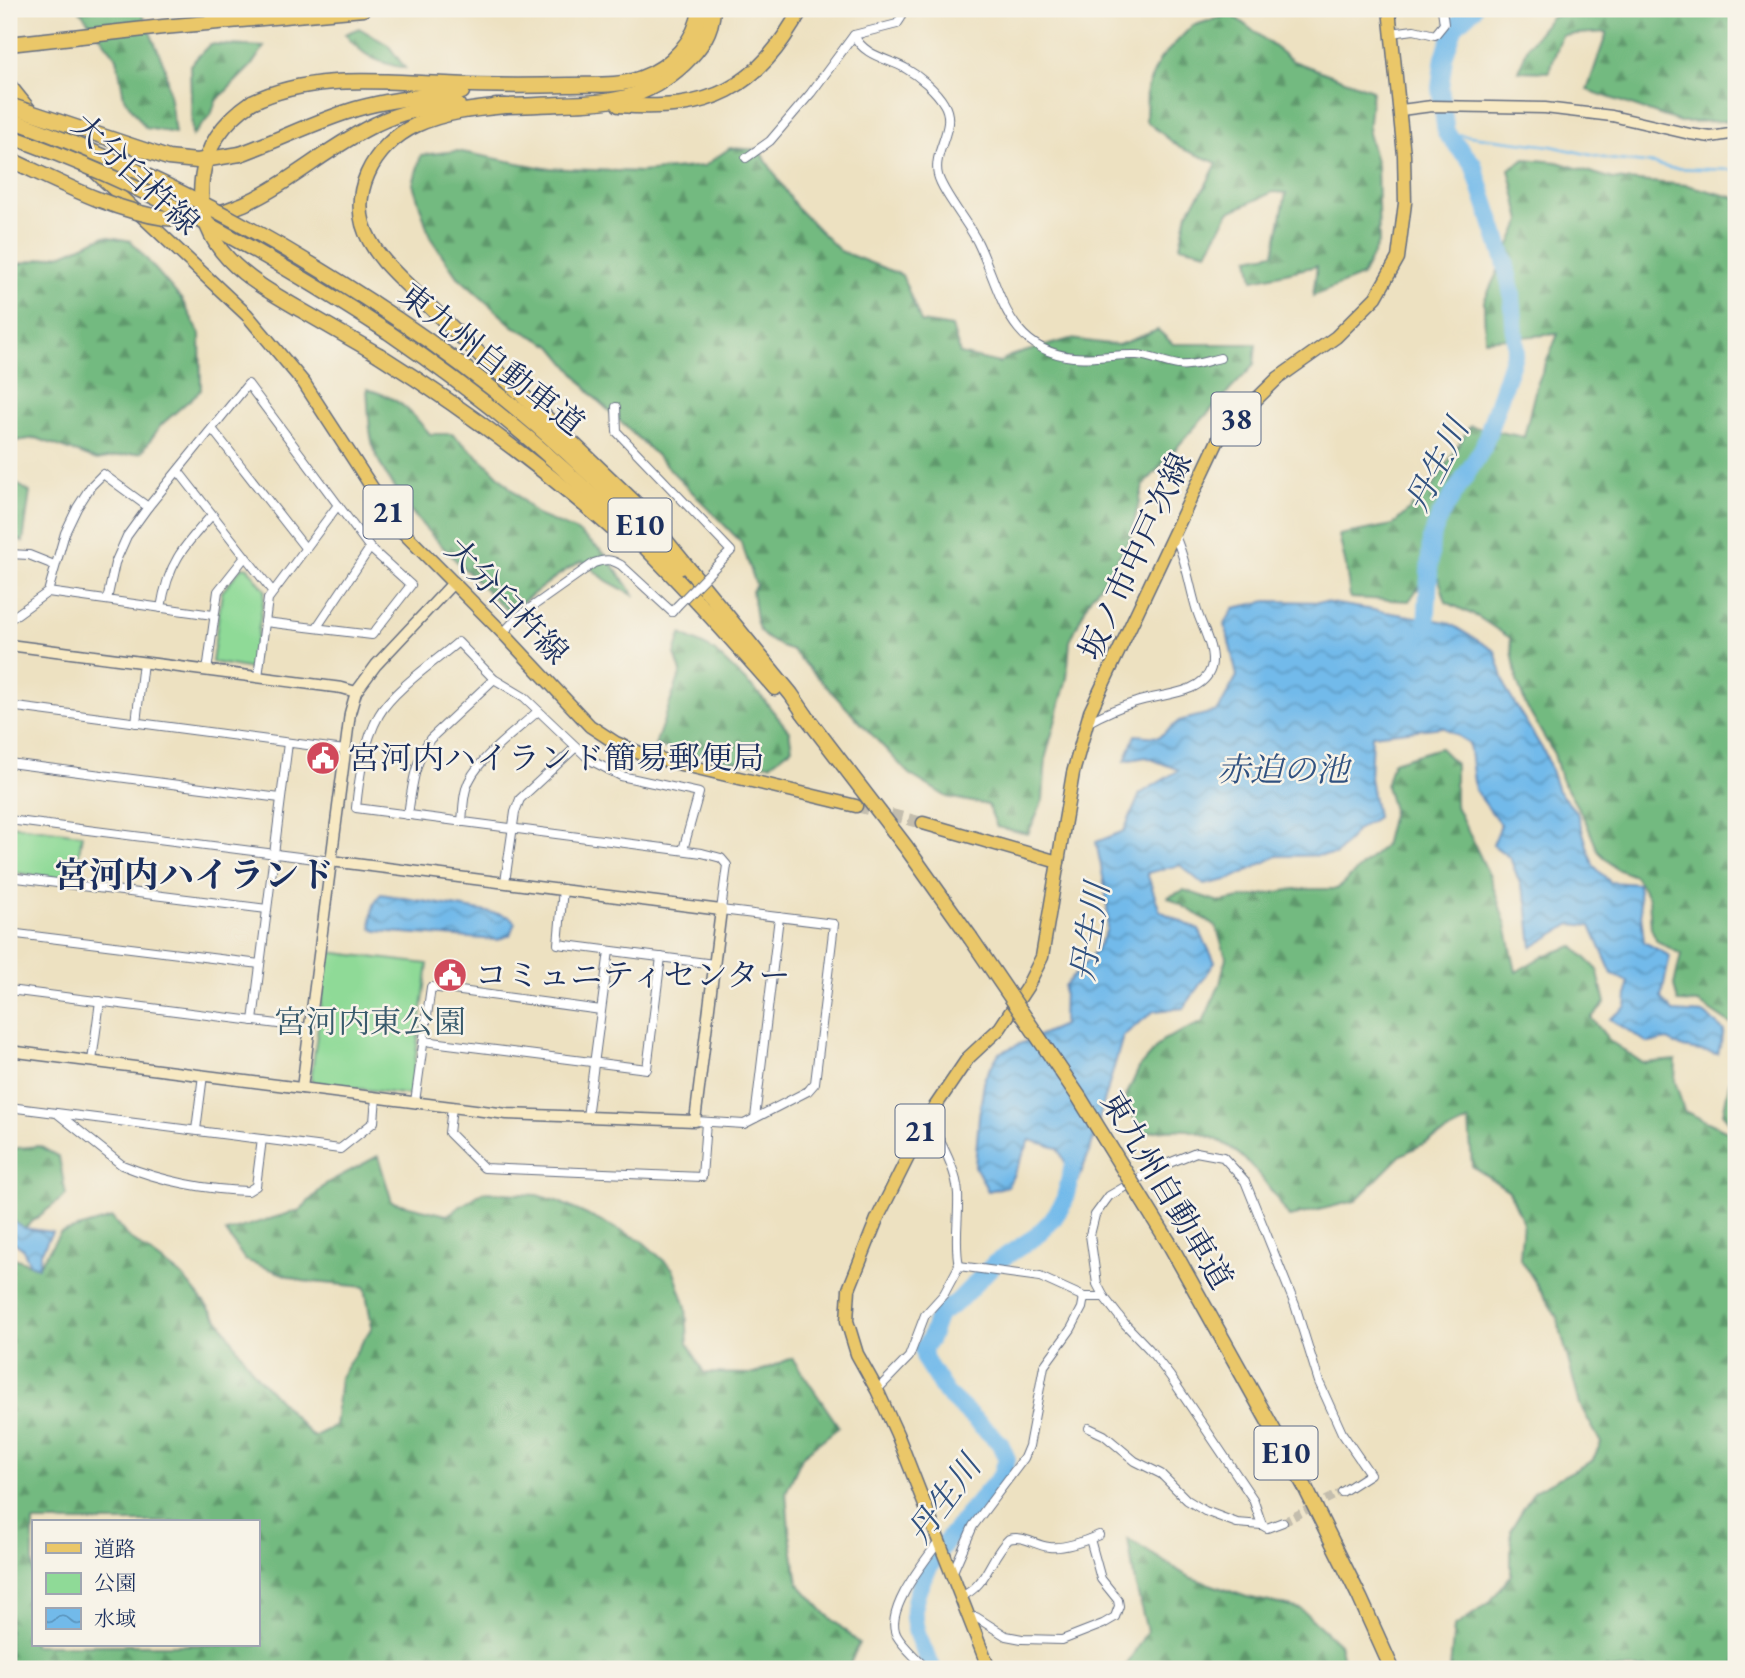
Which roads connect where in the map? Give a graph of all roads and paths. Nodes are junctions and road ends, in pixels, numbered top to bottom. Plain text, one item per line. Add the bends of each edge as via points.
1 (363, 9) edge
2 (699, 9) edge
3 (713, 9) edge
4 (801, 9) edge
5 (1389, 9) edge
6 (1442, 9) edge
7 (901, 14) edge
8 (1391, 33) junction
9 (854, 35) junction
10 (9, 44) edge
11 (9, 84) edge
12 (505, 87) junction
13 (599, 103) junction
14 (9, 105) edge
15 (505, 106) junction
16 (1401, 110) junction
17 (9, 119) edge
18 (1736, 133) edge
19 (9, 136) edge
20 (746, 158) dead end
21 (9, 159) edge
22 (1220, 358) dead end
23 (617, 407) dead end
24 (213, 430) junction
25 (179, 472) junction
26 (338, 505) junction
27 (148, 507) junction
28 (212, 515) junction
29 (1174, 534) junction
30 (306, 548) junction
31 (370, 548) junction
32 (9, 554) edge
33 (245, 557) junction
34 (54, 565) junction
35 (454, 582) junction
36 (48, 592) junction
37 (273, 592) junction
38 (107, 600) junction
39 (701, 607) junction
40 (162, 608) junction
41 (213, 615) junction
42 (9, 620) edge
43 (265, 622) junction
44 (317, 627) junction
45 (503, 633) junction
46 (9, 645) edge
47 (143, 662) junction
48 (206, 671) junction
49 (258, 677) junction
50 (494, 680) junction
51 (356, 692) junction
52 (9, 706) edge
53 (538, 711) junction
54 (806, 716) junction
55 (136, 723) junction
56 (1087, 723) junction
57 (288, 743) junction
58 (576, 747) junction
59 (345, 750) junction
60 (9, 763) edge
61 (844, 769) junction
62 (280, 798) junction
63 (856, 806) tunnel mouth
64 (408, 815) junction
65 (9, 820) edge
66 (462, 822) junction
67 (923, 823) tunnel mouth
68 (512, 828) junction
69 (683, 850) junction
70 (273, 854) junction
71 (331, 861) junction
72 (1058, 862) junction
73 (9, 877) edge
74 (505, 881) junction
75 (563, 889) junction
76 (267, 909) junction
77 (721, 910) junction
78 (779, 917) junction
79 (9, 933) edge
80 (609, 951) junction
81 (661, 957) junction
82 (260, 964) junction
83 (714, 964) junction
84 (9, 990) edge
85 (100, 1001) junction
86 (601, 1010) junction
87 (253, 1021) junction
88 (310, 1028) junction
89 (424, 1041) junction
90 (9, 1051) edge
91 (92, 1061) junction
92 (594, 1062) junction
93 (203, 1075) junction
94 (302, 1088) junction
95 (376, 1097) junction
96 (415, 1102) junction
97 (9, 1107) edge
98 (452, 1107) junction
99 (58, 1114) junction
100 (587, 1117) junction
101 (928, 1117) junction
102 (755, 1118) junction
103 (700, 1121) junction
104 (196, 1130) junction
105 (261, 1139) junction
106 (962, 1266) junction
107 (1084, 1297) junction
108 (1104, 1297) junction
109 (877, 1390) junction
110 (1089, 1428) dead end
111 (1342, 1492) tunnel mouth
112 (1283, 1522) tunnel mouth
113 (1262, 1525) junction
114 (1100, 1535) dead end
115 (1090, 1539) junction
116 (939, 1545) junction
117 (951, 1571) junction
118 (960, 1597) junction
119 (969, 1619) junction
120 (926, 1669) edge
121 (989, 1669) edge
122 (1392, 1669) edge

1 - 10 highway
2 - 12 highway via 695,29 671,60 644,78 621,83
3 - 13 highway via 705,40 681,67 646,91
4 - 13 highway via 772,54 727,91 683,105
5 - 8 main road, 坂ノ市中戸次線 / 38
6 - 8 street via 1444,24 1435,35 1414,30
7 - 9 street via 897,24
8 - 16 main road, 坂ノ市中戸次線 / 38
9 - 20 street via 770,141
9 - 22 street via 859,46 906,69 944,103 949,116 938,178 978,244 1019,332 1030,342 1050,353 1075,357 1137,355 1178,365
11 - 35 main road, 大分臼杵線 / 21 via 27,109 247,315 304,383 397,526
12 - 14 highway, bridge via 358,108 240,155 197,161 169,158
12 - 39 highway, bridge via 351,82 292,87 252,102 221,129 209,151 201,187 210,231 231,263 256,284 449,400 532,461
13 - 15 highway
15 - 21 highway, bridge via 437,106 405,112 362,131 257,199 200,216 165,218 107,203
15 - 54 highway via 443,115 415,125 390,142 372,163 362,190 361,215 369,240 401,279 635,503
16 - 18 street via 1577,110 1690,134
16 - 29 main road, 坂ノ市中戸次線 / 38 via 1405,203 1398,258 1376,297 1336,337 1278,378 1221,434
17 - 54 highway, 東九州自動車道 / E10, bridge via 91,150 218,211 322,270 490,385 607,490
19 - 39 highway, 東九州自動車道 / E10, bridge via 191,214 284,265 388,332 480,399 560,466
23 - 45 street, bridge via 617,432 731,551 671,612 621,565 604,559
24 - 25 street
24 - 26 street via 248,384
24 - 30 street
25 - 27 street
25 - 28 street
26 - 30 street
26 - 31 street
27 - 34 street via 103,474 77,508
27 - 38 street via 121,548
28 - 33 street
28 - 40 street via 175,560
29 - 56 main road, 坂ノ市中戸次線 / 38
29 - 56 street via 1212,653 1211,668 1203,681 1191,688 1121,707
30 - 37 street
31 - 44 street
31 - 44 street via 411,585 372,635
32 - 34 street via 29,555
33 - 37 street
33 - 41 street via 220,586
34 - 36 street
35 - 45 main road, 大分臼杵線 / 21
35 - 51 street
36 - 38 street
36 - 42 street
37 - 43 street
38 - 40 street
39 - 61 highway, 東九州自動車道 / E10
40 - 41 street
41 - 48 street
43 - 44 street
43 - 49 street
45 - 63 main road, 大分臼杵線 / 21 via 590,726 616,743 648,756
46 - 47 street
47 - 48 street
47 - 55 street
48 - 49 street
49 - 51 street
50 - 53 street
50 - 64 street via 422,751
50 - 64 street via 458,642 380,713 368,741 356,808
51 - 59 street
52 - 55 street
53 - 58 street
53 - 66 street via 472,775
54 - 61 highway, 東九州自動車道 / E10
55 - 57 street
56 - 72 main road, 坂ノ市中戸次線 / 38
57 - 59 street
57 - 62 street
58 - 68 street via 520,799
58 - 69 street via 621,776 699,793
59 - 71 street
60 - 62 street
61 - 122 highway, 東九州自動車道 / E10, bridge via 970,937 1079,1097 1169,1243 1304,1485
62 - 70 street
64 - 66 street
65 - 70 street
66 - 68 street
67 - 72 main road
68 - 69 street
68 - 74 street
69 - 77 street via 722,858 727,865
70 - 71 street
70 - 76 street
71 - 74 street
71 - 88 street
72 - 101 main road, 21 via 1042,957 1032,977 1000,1028 968,1059
73 - 76 street
74 - 75 street
75 - 77 street
75 - 80 street via 558,944
76 - 82 street
77 - 78 street
77 - 83 street
78 - 102 street
78 - 102 street via 834,924 817,1069 808,1091
79 - 82 street
80 - 81 street
80 - 86 street
81 - 83 street
81 - 92 street via 647,1069
82 - 87 street
83 - 103 street
84 - 85 street
85 - 87 street
85 - 91 street
86 - 89 street via 431,987
86 - 92 street
87 - 88 street
88 - 94 street
89 - 92 street
89 - 96 street
90 - 91 street
91 - 93 street
92 - 100 street
93 - 94 street
93 - 104 street
94 - 95 street
95 - 96 street
95 - 105 street via 374,1122 340,1149
96 - 98 street
97 - 99 street
98 - 100 street
98 - 103 street via 449,1133 484,1168 702,1177
99 - 104 street
99 - 105 street via 122,1165 200,1186 248,1191 256,1186
100 - 103 street
101 - 106 street via 955,1178 956,1253
101 - 109 main road, 21 via 877,1219 849,1289 848,1321 857,1354
102 - 103 street via 744,1124
104 - 105 street
106 - 107 street via 1040,1277
106 - 109 street via 925,1315 909,1357
107 - 108 street
107 - 117 street via 1072,1328 1044,1366 1024,1458 974,1525
108 - 111 street via 1097,1284 1090,1235 1095,1215 1110,1196 1157,1168 1196,1152 1223,1157 1245,1181 1320,1382 1342,1433 1370,1474
108 - 113 street via 1170,1376 1253,1499
109 - 116 main road, 21
110 - 113 street via 1161,1474 1205,1511 1237,1523
112 - 113 street via 1267,1528
114 - 115 street
115 - 118 street via 1049,1547 1017,1537 1009,1539 980,1584
115 - 119 street via 1101,1579 1118,1600 1115,1617 1062,1640 1022,1639 998,1632 976,1617
116 - 117 main road, 21
116 - 120 street via 911,1581 895,1615 896,1635
117 - 118 main road, 21
118 - 119 main road, 21
119 - 121 main road, 21

